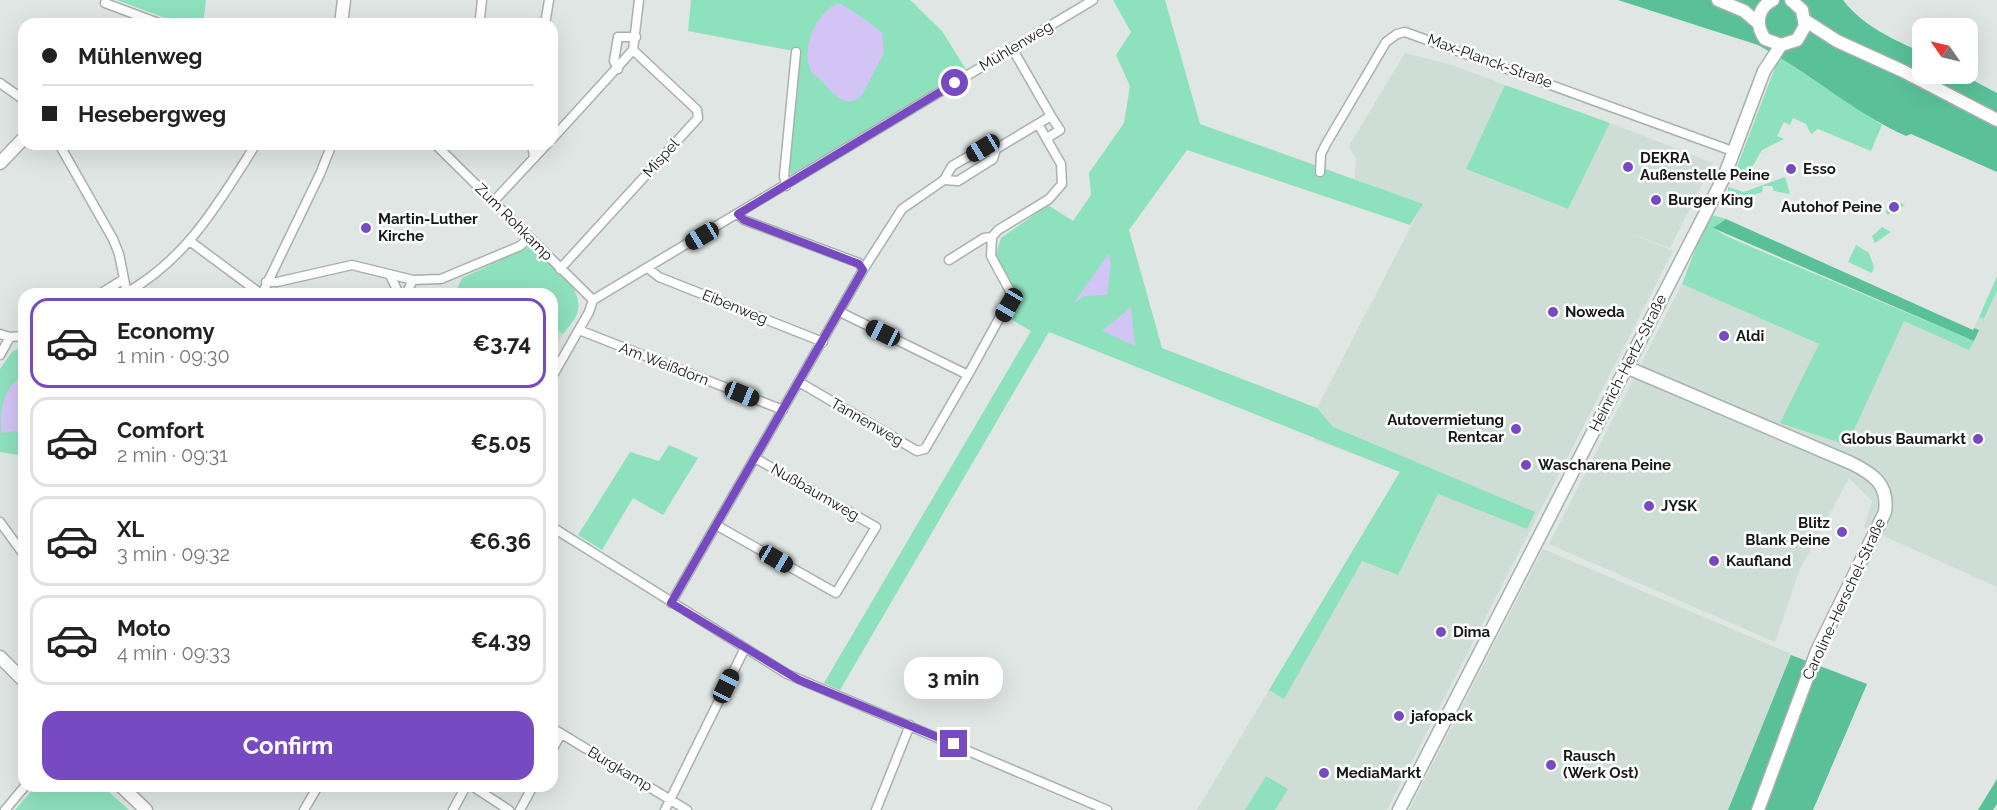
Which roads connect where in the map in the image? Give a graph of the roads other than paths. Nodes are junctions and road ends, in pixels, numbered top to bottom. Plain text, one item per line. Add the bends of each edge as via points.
1 (344, 0) edge
2 (482, 0) edge
3 (549, 0) edge
4 (639, 0) edge
5 (1093, 0) edge
6 (1791, 0) edge
7 (1723, 2) edge
8 (105, 3) dead end
9 (1769, 3) edge
10 (145, 18) edge
11 (342, 18) edge
12 (480, 18) dead end
13 (546, 18) edge
14 (1806, 21) junction
15 (1758, 23) junction
16 (636, 37) junction
17 (1801, 37) junction
18 (1766, 39) junction
19 (1838, 41) junction
20 (1781, 45) junction
21 (1012, 48) junction
22 (633, 50) junction
23 (796, 52) dead end
24 (618, 69) junction
25 (1764, 71) junction
26 (0, 82) edge
27 (18, 96) edge
28 (1051, 116) junction
29 (1997, 120) edge
30 (1038, 124) junction
31 (558, 133) edge
32 (1047, 138) junction
33 (18, 144) edge
34 (996, 149) junction
35 (61, 150) edge
36 (252, 150) edge
37 (330, 150) edge
38 (441, 150) edge
39 (533, 150) edge
40 (541, 150) edge
41 (1735, 152) junction
42 (534, 158) junction
43 (0, 163) edge
44 (1320, 172) dead end
45 (944, 180) junction
46 (786, 186) junction
47 (493, 202) junction
48 (738, 214) junction
49 (992, 237) junction
50 (529, 238) junction
51 (191, 242) junction
52 (949, 260) dead end
53 (560, 268) junction
54 (649, 269) junction
55 (863, 270) junction
56 (390, 275) junction
57 (124, 279) junction
58 (413, 280) junction
59 (266, 282) junction
60 (110, 288) edge
61 (126, 288) edge
62 (136, 288) edge
63 (254, 288) edge
64 (264, 288) edge
65 (396, 288) edge
66 (409, 288) edge
67 (593, 300) junction
68 (840, 312) junction
69 (579, 330) junction
70 (0, 334) edge
71 (18, 336) edge
72 (10, 337) junction
73 (823, 342) junction
74 (0, 355) edge
75 (558, 367) edge
76 (1626, 367) junction
77 (968, 375) junction
78 (799, 382) junction
79 (783, 410) junction
80 (755, 458) junction
81 (0, 522) edge
82 (716, 525) junction
83 (558, 531) edge
84 (18, 547) edge
85 (671, 603) junction
86 (745, 648) junction
87 (0, 657) edge
88 (18, 675) edge
89 (910, 725) junction
90 (558, 732) edge
91 (561, 734) junction
92 (558, 739) edge
93 (20, 792) edge
94 (127, 792) edge
95 (314, 792) edge
96 (463, 792) edge
97 (481, 792) edge
98 (530, 792) edge
99 (670, 800) junction
100 (4, 810) edge
101 (146, 810) edge
102 (304, 810) edge
103 (453, 810) edge
104 (509, 810) edge
105 (520, 810) edge
106 (665, 810) edge
107 (687, 810) edge
108 (876, 810) edge
109 (1107, 810) edge
110 (1399, 810) edge
111 (1758, 810) edge

1 - 11 street
2 - 12 street
3 - 13 street
4 - 16 street
5 - 21 street, Mühlenweg
6 - 14 street via 1803,10
7 - 9 street via 1745,7
7 - 15 street via 1744,11
8 - 10 street
9 - 15 street
14 - 17 street
14 - 19 street
15 - 18 street
16 - 22 street
16 - 24 street via 618,37 614,61
17 - 19 street
17 - 20 street
18 - 20 street
18 - 25 street, Heinrich-Hertz-Straße
19 - 29 street
20 - 25 street, Heinrich-Hertz-Straße
21 - 28 street
21 - 46 street, Mühlenweg
22 - 24 street
22 - 53 street, Mispel via 697,110 698,118
23 - 46 street
24 - 31 street
25 - 41 street, Heinrich-Hertz-Straße
26 - 27 street
28 - 30 street
28 - 32 street via 1060,129
30 - 32 street
30 - 34 street
32 - 49 street via 1061,164 1062,184 1049,199
33 - 43 street
34 - 45 street via 983,148 952,166
34 - 45 street via 993,159 958,181
35 - 57 street via 113,239
36 - 51 street
37 - 59 street
38 - 47 street, Zum Rohkamp
39 - 42 street
40 - 42 street
41 - 44 street, Max-Planck-Straße via 1405,32 1386,42 1326,144
41 - 76 street, Heinrich-Hertz-Straße
42 - 47 street
45 - 55 street via 902,209
46 - 48 street, Mühlenweg
47 - 50 street, Zum Rohkamp
48 - 54 street, Mühlenweg
48 - 55 street via 744,220 859,264
49 - 52 street
49 - 77 street via 991,256 1011,297
50 - 53 street, Zum Rohkamp
50 - 58 street via 520,246 453,276
51 - 62 street
51 - 63 street
53 - 67 street, Zum Rohkamp
54 - 67 street, Mühlenweg
54 - 73 street, Eibenweg via 660,277
55 - 68 street
56 - 58 street
56 - 59 street via 352,265
56 - 65 street
57 - 60 street
57 - 61 street
58 - 66 street
59 - 64 street
67 - 69 street
68 - 73 street
68 - 77 street
69 - 75 street
69 - 79 street, Am Weißdorn
70 - 72 street
71 - 72 street
72 - 74 street
73 - 78 street
76 - 110 street, Heinrich-Hertz-Straße
76 - 111 street, Caroline-Herschel-Straße via 1851,462 1872,474 1886,492 1885,512 1817,651
77 - 78 street, Tannenweg via 925,449 917,452
78 - 79 street
79 - 80 street
80 - 82 street
80 - 82 street, Nußbaumweg via 876,527 836,593
81 - 84 street
82 - 85 street
83 - 85 street
85 - 86 street
86 - 89 street via 799,680
86 - 99 street
87 - 88 street
89 - 108 street
89 - 109 street
90 - 91 street, Burgkamp
91 - 92 street
91 - 99 street, Burgkamp
93 - 100 street
94 - 101 street
95 - 102 street
96 - 103 street
97 - 104 street
98 - 105 street
99 - 106 street
99 - 107 street, Burgkamp

